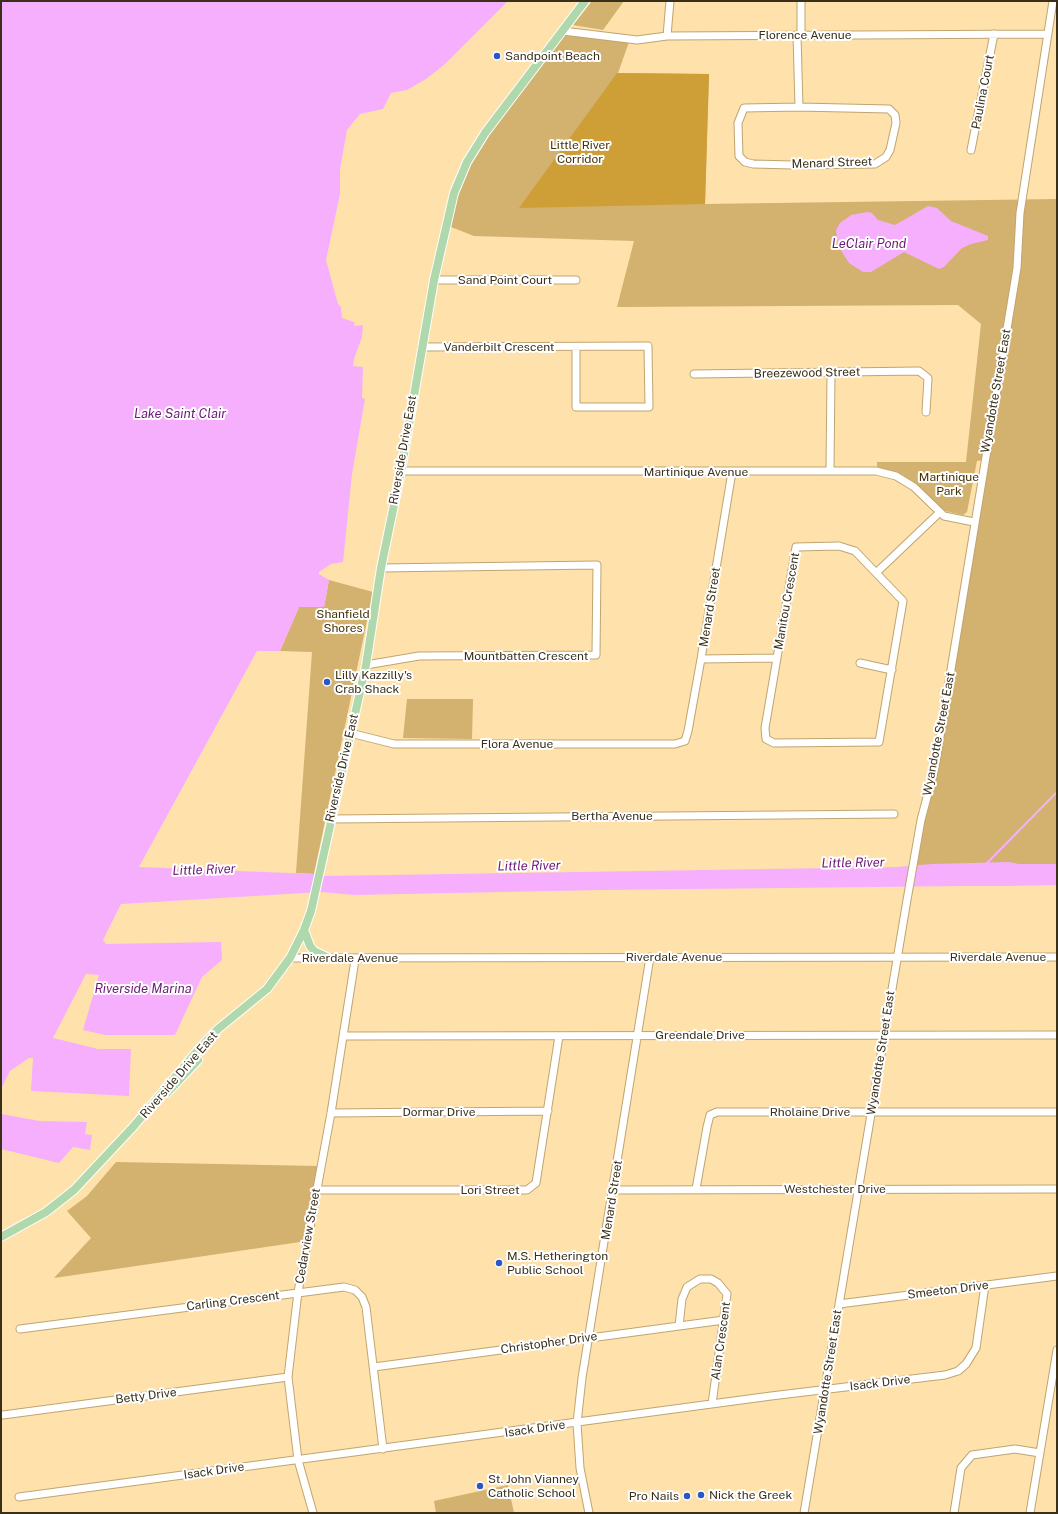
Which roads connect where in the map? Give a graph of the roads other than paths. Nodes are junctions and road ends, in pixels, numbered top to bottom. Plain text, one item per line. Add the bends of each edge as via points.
1 (585, 1) edge
2 (670, 1) edge
3 (801, 1) edge
4 (1053, 1) edge
5 (563, 31) junction
6 (994, 34) junction
7 (1047, 34) junction
8 (799, 35) junction
9 (667, 36) junction
10 (799, 107) junction
11 (971, 150) dead end
12 (434, 280) junction
13 (576, 280) dead end
14 (422, 347) junction
15 (576, 347) junction
16 (694, 374) dead end
17 (831, 374) junction
18 (926, 412) dead end
19 (830, 470) junction
20 (401, 472) junction
21 (732, 472) junction
22 (939, 513) junction
23 (974, 522) junction
24 (380, 568) junction
25 (877, 572) junction
26 (777, 658) junction
27 (701, 659) junction
28 (860, 662) dead end
29 (366, 665) junction
30 (892, 670) junction
31 (350, 733) junction
32 (685, 741) joint
33 (894, 814) dead end
34 (331, 818) junction
35 (304, 930) junction
36 (650, 957) junction
37 (1057, 957) edge
38 (290, 958) junction
39 (897, 958) junction
40 (331, 959) junction
41 (356, 960) junction
42 (884, 1035) junction
43 (1057, 1035) edge
44 (344, 1036) junction
45 (559, 1036) junction
46 (638, 1036) junction
47 (198, 1060) dead end
48 (151, 1106) junction
49 (548, 1111) junction
50 (871, 1112) junction
51 (1057, 1112) edge
52 (331, 1113) junction
53 (859, 1188) junction
54 (696, 1189) junction
55 (1057, 1189) edge
56 (316, 1190) junction
57 (613, 1190) junction
58 (1, 1237) edge
59 (1057, 1276) edge
60 (985, 1286) junction
61 (298, 1292) junction
62 (839, 1304) junction
63 (724, 1320) junction
64 (679, 1326) junction
65 (20, 1329) dead end
66 (589, 1338) junction
67 (1057, 1350) edge
68 (374, 1367) junction
69 (288, 1378) junction
70 (825, 1390) junction
71 (712, 1404) junction
72 (3, 1415) dead end
73 (577, 1423) junction
74 (383, 1449) junction
75 (1040, 1453) junction
76 (298, 1460) junction
77 (19, 1497) dead end
78 (313, 1513) edge
79 (589, 1513) edge
80 (804, 1513) edge
81 (954, 1513) edge
82 (1030, 1513) edge

1 - 5 main road, Riverside Drive East
2 - 9 street
3 - 8 street
4 - 7 street, Wyandotte Street East
5 - 9 street, Florence Avenue via 637,40
5 - 12 main road, Riverside Drive East via 489,127 467,162 454,193
6 - 7 street, Florence Avenue
6 - 8 street, Florence Avenue
6 - 11 street, Paulina Court
7 - 23 street, Wyandotte Street East via 1020,213 1017,268
8 - 9 street, Florence Avenue
8 - 10 street
10 - 10 street, Menard Street via 744,108 738,123 739,156 745,162 753,164 875,164 886,157 890,150 896,123 895,115 889,109
12 - 13 street, Sand Point Court
12 - 14 main road, Riverside Drive East
14 - 15 street, Vanderbilt Crescent
14 - 20 main road, Riverside Drive East
15 - 15 street, Vanderbilt Crescent via 576,407 648,407 648,346
16 - 17 street, Breezewood Street
17 - 18 street, Breezewood Street via 919,371 928,378
17 - 19 street
19 - 21 street, Martinique Avenue
19 - 22 street, Martinique Avenue via 876,471 896,476 914,487
20 - 21 street, Martinique Avenue
20 - 24 main road, Riverside Drive East
21 - 27 street, Menard Street
22 - 23 street, Martinique Avenue
22 - 25 street
23 - 39 street, Wyandotte Street East via 935,767 921,820
24 - 29 main road, Riverside Drive East
24 - 29 street, Mountbatten Crescent via 597,565 596,655 419,656
25 - 26 street, Manitou Crescent via 856,551 839,546 796,547
25 - 30 street, Manitou Crescent via 903,601
26 - 27 street
26 - 30 street, Manitou Crescent via 765,728 766,739 774,743 879,742
27 - 32 street, Menard Street
28 - 30 street
29 - 31 main road, Riverside Drive East
31 - 32 street, Flora Avenue via 394,744 675,744
31 - 34 main road, Riverside Drive East
33 - 34 street, Bertha Avenue
34 - 35 main road, Riverside Drive East via 311,911
35 - 38 main road, Riverside Drive East
35 - 40 main road via 314,951
36 - 39 street, Riverdale Avenue
36 - 41 street, Riverdale Avenue
36 - 46 street, Menard Street
37 - 39 street, Riverdale Avenue
38 - 40 street, Riverdale Avenue
38 - 48 main road, Riverside Drive East via 267,989 218,1030
39 - 42 street, Wyandotte Street East
40 - 41 street, Riverdale Avenue
41 - 44 street, Cedarview Street
42 - 43 street, Greendale Drive
42 - 46 street, Greendale Drive
42 - 50 street, Wyandotte Street East
44 - 45 street, Greendale Drive
44 - 52 street, Cedarview Street
45 - 46 street, Greendale Drive
45 - 49 street, Lori Street
46 - 57 street, Menard Street
47 - 48 main road via 174,1087
48 - 58 main road, Riverside Drive East via 65,1199
49 - 52 street, Dormar Drive
49 - 56 street, Lori Street via 536,1183 527,1190
50 - 51 street, Rholaine Drive
50 - 53 street, Wyandotte Street East
50 - 54 street, Rholaine Drive via 717,1112 710,1115
52 - 56 street, Cedarview Street
53 - 54 street, Westchester Drive
53 - 55 street, Westchester Drive
53 - 62 street, Wyandotte Street East
54 - 57 street, Westchester Drive
56 - 61 street, Cedarview Street
57 - 66 street, Menard Street
59 - 60 street, Smeeton Drive
60 - 62 street, Smeeton Drive
60 - 70 street, Isack Drive via 976,1348 966,1364 958,1370 945,1375
61 - 65 street, Carling Crescent
61 - 68 street, Carling Crescent via 344,1286 355,1290 362,1297 366,1307
61 - 69 street, Cedarview Street
62 - 70 street, Wyandotte Street East
63 - 64 street, Christopher Drive
63 - 64 street, Alan Crescent via 727,1294 711,1279 700,1279 687,1287 682,1299
63 - 71 street, Alan Crescent
64 - 66 street, Christopher Drive
66 - 68 street, Christopher Drive
66 - 73 street, Menard Street
67 - 75 street
68 - 74 street, Carling Crescent
69 - 72 street, Betty Drive
69 - 76 street, Cedarview Street
70 - 71 street, Isack Drive
70 - 80 street, Wyandotte Street East
71 - 73 street, Isack Drive
73 - 74 street, Isack Drive
73 - 79 street, Menard Street via 580,1468
74 - 76 street, Isack Drive
75 - 81 street via 1015,1449 972,1455 961,1468
75 - 82 street
76 - 77 street, Isack Drive
76 - 78 street, Cedarview Street

